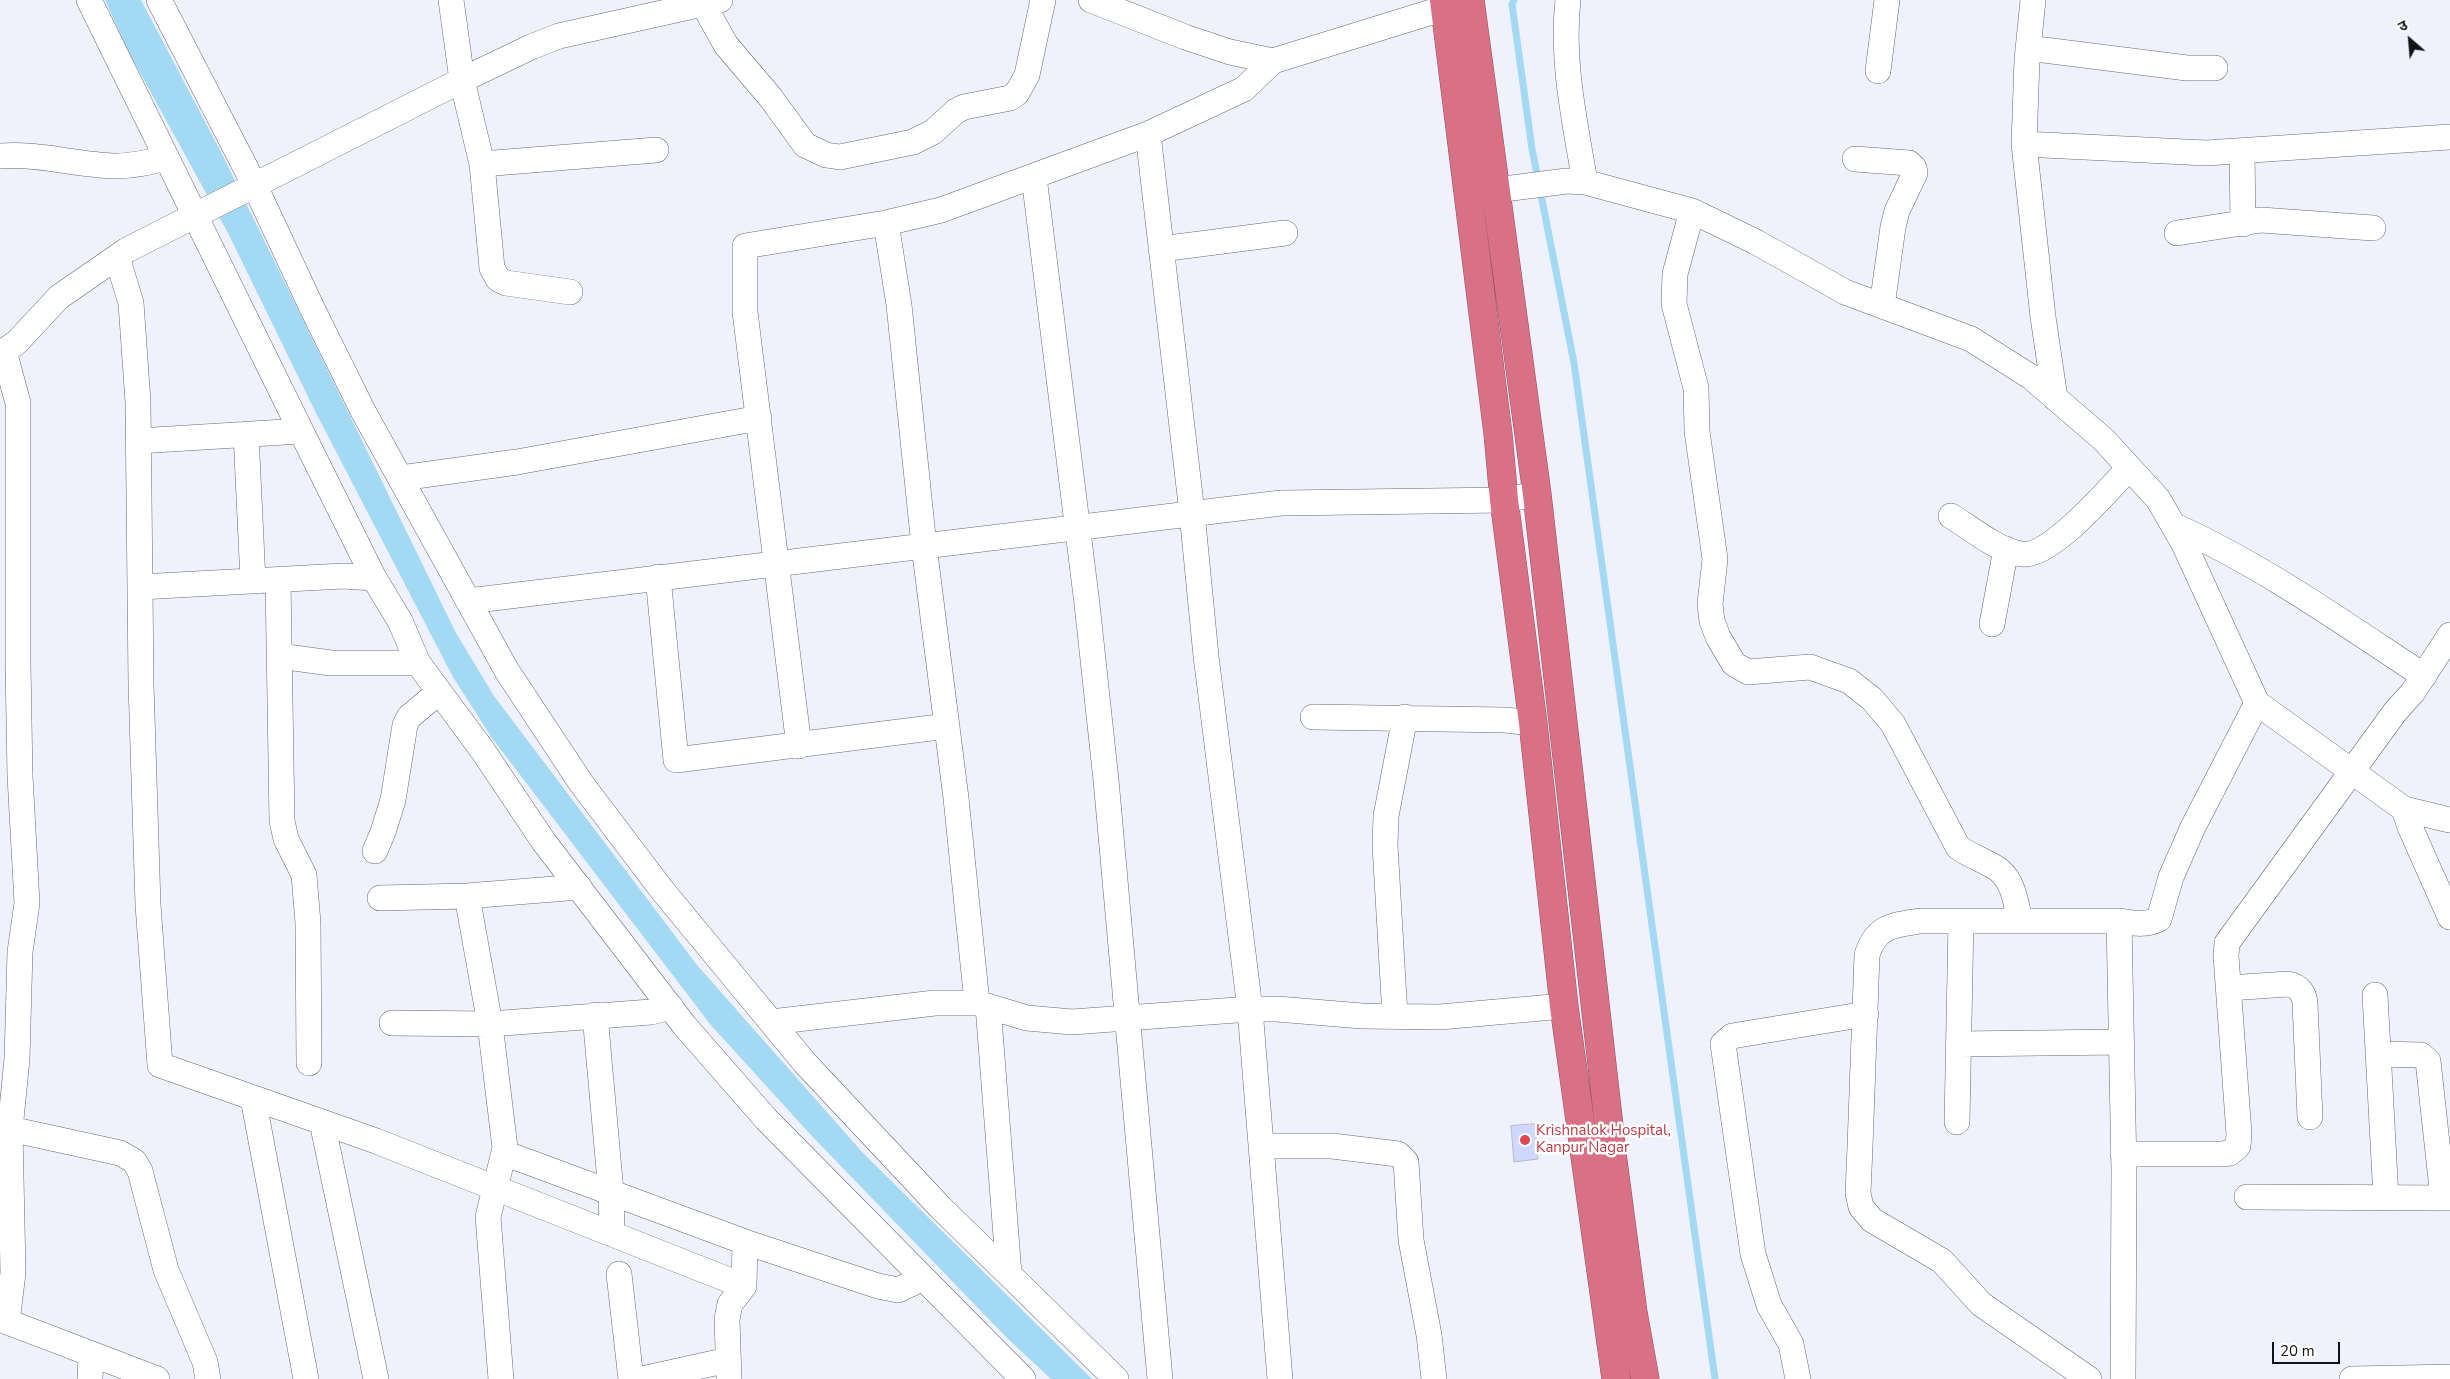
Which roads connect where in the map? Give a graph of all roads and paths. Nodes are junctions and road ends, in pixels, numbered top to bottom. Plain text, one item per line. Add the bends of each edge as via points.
1 (89, 0) edge
2 (159, 0) edge
3 (452, 0) edge
4 (1043, 0) edge
5 (1091, 0) edge
6 (1568, 0) edge
7 (1887, 0) edge
8 (2033, 0) edge
9 (712, 2) edge
10 (1457, 2) edge
11 (674, 4) edge
12 (2028, 48) junction
13 (1273, 61) junction
14 (2215, 68) dead end
15 (1878, 71) dead end
16 (462, 80) junction
17 (1148, 134) junction
18 (2450, 137) edge
19 (2024, 144) junction
20 (656, 150) dead end
21 (2242, 151) junction
22 (0, 156) edge
23 (166, 158) junction
24 (1855, 159) dead end
25 (482, 164) junction
26 (1034, 177) junction
27 (1576, 181) junction
28 (249, 187) junction
29 (1496, 190) junction
30 (1692, 211) junction
31 (199, 213) junction
32 (886, 222) junction
33 (2243, 224) junction
34 (2373, 228) dead end
35 (1285, 233) dead end
36 (2177, 233) dead end
37 (1162, 249) junction
38 (117, 257) junction
39 (570, 292) dead end
40 (1882, 306) junction
41 (2, 353) edge
42 (2055, 398) junction
43 (758, 418) junction
44 (301, 431) junction
45 (246, 434) junction
46 (138, 441) junction
47 (2129, 468) junction
48 (401, 478) junction
49 (1538, 494) junction
50 (1504, 500) junction
51 (1192, 513) junction
52 (1950, 516) dead end
53 (2173, 525) junction
54 (1077, 527) junction
55 (924, 546) junction
56 (2006, 548) junction
57 (777, 563) junction
58 (658, 577) junction
59 (374, 578) junction
60 (278, 580) junction
61 (254, 581) junction
62 (140, 587) junction
63 (468, 601) junction
64 (1992, 624) dead end
65 (2450, 637) edge
66 (279, 656) junction
67 (418, 663) junction
68 (2424, 676) junction
69 (440, 692) junction
70 (2257, 703) junction
71 (1313, 717) dead end
72 (1405, 717) junction
73 (1533, 723) junction
74 (947, 726) junction
75 (799, 746) junction
76 (2352, 773) junction
77 (2404, 809) junction
78 (2450, 820) edge
79 (375, 851) dead end
80 (578, 887) junction
81 (467, 896) junction
82 (380, 898) dead end
83 (2450, 917) edge
84 (1961, 921) junction
85 (2020, 921) junction
86 (2119, 921) junction
87 (2229, 988) junction
88 (2376, 995) dead end
89 (982, 1005) junction
90 (1564, 1006) junction
91 (670, 1007) junction
92 (1250, 1009) junction
93 (1866, 1014) junction
94 (595, 1016) junction
95 (1394, 1016) junction
96 (1129, 1018) junction
97 (770, 1022) junction
98 (392, 1023) dead end
99 (490, 1024) junction
100 (2121, 1042) junction
101 (1959, 1044) junction
102 (2378, 1054) junction
103 (309, 1063) dead end
104 (253, 1098) junction
105 (2310, 1116) dead end
106 (322, 1122) junction
107 (1957, 1122) dead end
108 (10, 1128) junction
109 (1262, 1146) junction
110 (504, 1154) junction
111 (2123, 1154) junction
112 (496, 1187) junction
113 (611, 1192) junction
114 (2248, 1197) dead end
115 (2386, 1198) junction
116 (2447, 1198) edge
117 (612, 1234) junction
118 (745, 1245) junction
119 (618, 1274) dead end
120 (1009, 1274) junction
121 (923, 1278) junction
122 (744, 1281) junction
123 (4, 1321) edge
124 (91, 1354) junction
125 (729, 1369) edge
126 (2450, 1377) edge
127 (1022, 1378) edge
128 (90, 1379) edge
129 (157, 1379) edge
130 (208, 1379) edge
131 (306, 1379) edge
132 (376, 1379) edge
133 (501, 1379) edge
134 (631, 1379) edge
135 (642, 1379) edge
136 (1116, 1379) edge
137 (1160, 1379) edge
138 (1280, 1379) edge
139 (1434, 1379) edge
140 (1616, 1379) edge
141 (1645, 1379) edge
142 (1798, 1379) edge
143 (2089, 1379) edge
144 (2123, 1379) edge
145 (2352, 1379) edge

1 - 23 street
2 - 28 street
3 - 16 street
4 - 9 street via 1027,75 1017,93 1010,98 964,107 933,132 913,142 840,157 805,146 771,98 726,45
5 - 13 street via 1203,43
6 - 27 street via 1566,15
7 - 15 street
8 - 12 street
9 - 11 street
10 - 13 street
10 - 29 highway
10 - 50 highway
11 - 16 street via 559,36
12 - 14 street via 2187,68
12 - 19 street
13 - 17 street via 1244,89
16 - 25 street
16 - 28 street
17 - 26 street
17 - 37 street
18 - 21 street
19 - 21 street via 2206,153
19 - 42 street
20 - 25 street
21 - 33 street
22 - 23 street via 40,156 114,166
23 - 31 street
24 - 40 street via 1908,163 1915,173 1892,227
25 - 39 street via 494,274 506,282
26 - 32 street via 941,210
26 - 54 street
27 - 29 street
27 - 30 street
28 - 31 street
28 - 48 street
29 - 49 highway
30 - 40 street via 1756,242 1845,292
30 - 85 street via 1675,274 1674,304 1696,388 1698,431 1715,559 1710,604 1718,637 1734,664 1748,672 1810,667 1849,681 1872,699 1893,724 1958,847 1999,870 2006,878
31 - 38 street
31 - 44 street
32 - 43 street via 744,246 745,312
32 - 55 street via 900,304
33 - 34 street via 2281,220
33 - 36 street
35 - 37 street
37 - 51 street
38 - 41 street via 60,297 17,342
38 - 46 street via 131,303
40 - 42 street via 1971,339 2031,377
41 - 108 street via 18,404 18,674 27,903 20,952 17,1059
42 - 47 street via 2104,440
43 - 48 street via 517,462
43 - 57 street
44 - 45 street
44 - 59 street
45 - 46 street
45 - 61 street
46 - 62 street
47 - 53 street via 2158,499
47 - 56 street via 2052,544 2033,554 2023,555
48 - 63 street
49 - 50 street
49 - 141 highway via 1613,1161
50 - 51 street via 1281,503
50 - 73 highway
51 - 54 street
51 - 92 street via 1206,656
52 - 56 street
53 - 68 street via 2293,589
53 - 70 street
54 - 55 street
54 - 96 street
55 - 57 street
55 - 74 street
56 - 64 street
57 - 58 street
57 - 75 street
58 - 63 street
58 - 75 street via 676,760
59 - 60 street via 343,576
59 - 67 street via 400,621
60 - 61 street
60 - 66 street
61 - 62 street
62 - 104 street via 148,905 160,1065
63 - 97 street via 507,671 581,783 662,890
65 - 68 street
66 - 67 street via 331,663
66 - 103 street via 282,821 286,838 304,875 308,923
67 - 69 street
68 - 76 street
69 - 79 street via 409,717 405,725 393,800
69 - 80 street
70 - 76 street
70 - 86 street via 2193,828 2171,877 2159,919 2145,923
71 - 72 street
72 - 73 street
72 - 95 street via 1386,816
73 - 90 highway
74 - 75 street
74 - 89 street
76 - 77 street
76 - 87 street via 2227,943
77 - 78 street
77 - 83 street
80 - 81 street
80 - 91 street
81 - 82 street
81 - 99 street
84 - 85 street
84 - 93 street via 1896,924 1876,936 1867,955
84 - 101 street
85 - 86 street
86 - 100 street
87 - 105 street via 2288,984 2303,994
87 - 111 street via 2238,1146 2230,1153 2222,1154
88 - 102 street
89 - 96 street via 1027,1018 1072,1022
89 - 97 street via 935,1003
89 - 120 street
90 - 95 street via 1440,1017
90 - 140 highway
91 - 94 street via 651,1012
91 - 121 street via 766,1119
92 - 95 street
92 - 96 street
92 - 109 street
93 - 142 street via 1732,1036 1723,1044 1753,1254 1769,1305 1791,1344
93 - 143 street via 1858,1194 1861,1207 1872,1220 1942,1261 1981,1304
94 - 99 street
94 - 113 street
96 - 137 street
97 - 120 street via 933,1199
98 - 99 street
99 - 110 street
100 - 101 street
100 - 111 street
101 - 107 street
102 - 115 street
102 - 116 street via 2421,1055 2428,1060
104 - 106 street
104 - 131 street
106 - 112 street
106 - 132 street
108 - 123 street via 12,1273
108 - 130 street via 120,1153 134,1161 140,1171 166,1270 205,1362
109 - 138 street
109 - 139 street via 1332,1146 1398,1154 1406,1162 1411,1240
110 - 112 street
110 - 113 street
111 - 144 street
112 - 117 street
112 - 133 street via 488,1217
113 - 117 street
113 - 118 street
114 - 115 street
115 - 116 street
117 - 122 street
118 - 121 street via 898,1290
118 - 122 street
119 - 134 street
120 - 136 street
121 - 127 street
122 - 125 street via 728,1312
123 - 124 street
124 - 128 street
124 - 129 street
125 - 135 street
126 - 145 street

